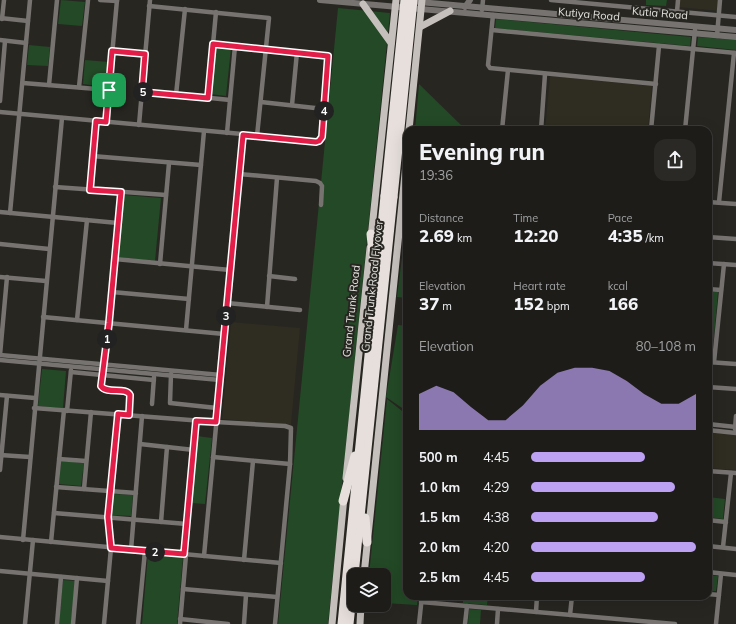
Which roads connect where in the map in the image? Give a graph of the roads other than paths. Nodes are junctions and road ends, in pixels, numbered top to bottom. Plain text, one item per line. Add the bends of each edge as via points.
1 (4, 0) edge
2 (30, 0) edge
3 (57, 0) edge
4 (88, 0) edge
5 (100, 0) edge
6 (320, 0) edge
7 (405, 0) edge
8 (413, 0) edge
9 (470, 0) edge
10 (483, 0) edge
11 (551, 0) edge
12 (678, 0) edge
13 (720, 0) edge
14 (117, 1) edge
15 (336, 1) edge
16 (580, 1) edge
17 (394, 2) edge
18 (150, 3) edge
19 (379, 3) edge
20 (363, 4) junction
21 (422, 4) edge
22 (465, 7) junction
23 (185, 9) junction
24 (447, 9) junction
25 (482, 11) junction
26 (216, 12) junction
27 (677, 12) junction
28 (493, 15) junction
29 (719, 16) junction
30 (736, 17) edge
31 (1, 19) edge
32 (28, 21) junction
33 (420, 27) junction
34 (695, 27) junction
35 (718, 28) junction
36 (492, 30) junction
37 (736, 30) edge
38 (695, 34) junction
39 (717, 36) junction
40 (736, 37) edge
41 (3, 40) edge
42 (26, 43) junction
43 (391, 43) junction
44 (213, 44) junction
45 (234, 46) junction
46 (659, 46) junction
47 (266, 49) junction
48 (693, 49) junction
49 (112, 51) junction
50 (297, 52) junction
51 (735, 53) edge
52 (145, 54) junction
53 (508, 70) junction
54 (545, 74) junction
55 (23, 83) junction
56 (656, 84) junction
57 (1, 85) edge
58 (49, 85) junction
59 (79, 87) junction
60 (109, 90) junction
61 (730, 90) junction
62 (736, 90) edge
63 (142, 92) junction
64 (176, 95) junction
65 (208, 98) junction
66 (230, 100) junction
67 (0, 101) edge
68 (261, 102) junction
69 (292, 105) junction
70 (324, 108) junction
71 (0, 112) edge
72 (20, 114) junction
73 (62, 118) junction
74 (96, 121) junction
75 (106, 122) junction
76 (140, 125) junction
77 (409, 126) edge
78 (502, 126) edge
79 (541, 126) edge
80 (651, 126) edge
81 (685, 126) edge
82 (204, 131) junction
83 (227, 133) junction
84 (243, 135) junction
85 (257, 136) junction
86 (92, 156) junction
87 (169, 163) junction
88 (201, 166) junction
89 (239, 174) junction
90 (277, 178) junction
91 (55, 187) junction
92 (90, 190) junction
93 (121, 192) junction
94 (403, 194) edge
95 (166, 195) junction
96 (389, 196) junction
97 (712, 202) edge
98 (719, 202) junction
99 (736, 204) edge
100 (321, 205) dead end
101 (0, 212) edge
102 (10, 213) junction
103 (52, 217) junction
104 (87, 220) junction
105 (118, 223) junction
106 (371, 234) junction
107 (712, 237) edge
108 (736, 239) edge
109 (0, 244) edge
110 (49, 249) junction
111 (115, 259) junction
112 (712, 263) edge
113 (160, 264) junction
114 (724, 264) junction
115 (736, 265) edge
116 (192, 267) junction
117 (230, 270) junction
118 (270, 276) junction
119 (0, 277) edge
120 (7, 277) junction
121 (295, 279) dead end
122 (46, 281) junction
123 (376, 284) junction
124 (712, 289) edge
125 (722, 290) junction
126 (112, 292) junction
127 (189, 299) junction
128 (227, 303) junction
129 (267, 307) junction
130 (300, 310) dead end
131 (2, 315) edge
132 (43, 317) junction
133 (77, 320) junction
134 (109, 323) junction
135 (186, 330) junction
136 (224, 334) junction
137 (0, 355) edge
138 (0, 360) edge
139 (39, 361) junction
140 (714, 362) joint
141 (103, 363) junction
142 (736, 364) edge
143 (71, 366) junction
144 (70, 372) junction
145 (102, 372) junction
146 (171, 373) junction
147 (154, 374) junction
148 (220, 377) junction
149 (154, 380) junction
150 (712, 386) edge
151 (736, 389) edge
152 (0, 395) edge
153 (6, 396) junction
154 (35, 398) junction
155 (152, 404) dead end
156 (34, 408) junction
157 (218, 408) junction
158 (66, 410) junction
159 (91, 412) junction
160 (118, 414) junction
161 (129, 415) junction
162 (142, 416) junction
163 (736, 416) edge
164 (196, 421) junction
165 (216, 422) junction
166 (712, 424) edge
167 (736, 427) edge
168 (712, 430) edge
169 (735, 433) edge
170 (361, 436) junction
171 (140, 444) junction
172 (167, 447) junction
173 (194, 450) junction
174 (1, 455) edge
175 (213, 457) junction
176 (30, 458) junction
177 (59, 459) junction
178 (86, 461) junction
179 (253, 461) junction
180 (290, 464) junction
181 (0, 470) edge
182 (712, 471) edge
183 (733, 473) edge
184 (364, 477) junction
185 (56, 487) junction
186 (84, 489) junction
187 (111, 491) junction
188 (136, 493) junction
189 (343, 501) junction
190 (54, 513) junction
191 (108, 517) junction
192 (134, 520) junction
193 (712, 520) edge
194 (161, 522) junction
195 (726, 522) junction
196 (187, 524) junction
197 (0, 537) edge
198 (23, 540) junction
199 (33, 540) junction
200 (51, 542) junction
201 (368, 542) junction
202 (712, 546) edge
203 (111, 548) junction
204 (724, 548) junction
205 (736, 549) edge
206 (131, 550) junction
207 (145, 551) junction
208 (185, 554) junction
209 (204, 556) junction
210 (244, 560) junction
211 (281, 562) junction
212 (353, 568) edge
213 (353, 568) edge
214 (365, 568) edge
215 (0, 571) edge
216 (712, 573) edge
217 (30, 574) junction
218 (721, 574) junction
219 (736, 575) edge
220 (61, 577) junction
221 (77, 578) junction
222 (108, 581) junction
223 (183, 589) junction
224 (712, 594) edge
225 (246, 595) junction
226 (719, 595) junction
227 (278, 597) junction
228 (537, 600) edge
229 (572, 600) edge
230 (347, 601) edge
231 (421, 602) joint
232 (467, 606) junction
233 (498, 609) junction
234 (351, 612) edge
235 (361, 612) edge
236 (536, 612) junction
237 (570, 615) junction
238 (180, 622) edge
239 (638, 622) edge
240 (211, 623) edge
241 (24, 624) edge
242 (57, 624) edge
243 (73, 624) edge
244 (104, 624) edge
245 (138, 624) edge
246 (228, 624) edge
247 (244, 624) edge
248 (275, 624) edge
249 (332, 624) edge
250 (342, 624) edge
251 (349, 624) edge
252 (360, 624) edge
253 (418, 624) edge
254 (465, 624) edge
255 (497, 624) edge
256 (674, 624) edge
257 (716, 624) edge

1 - 31 street
2 - 32 street
3 - 58 street
4 - 59 street
5 - 14 street
6 - 15 street
7 - 96 highway, Grand Trunk Road Flyover, bridge
8 - 96 highway, Grand Trunk Road Flyover, bridge
9 - 22 street
10 - 25 street
11 - 16 street
12 - 27 street
13 - 29 street
14 - 49 street
15 - 20 street
16 - 27 street
17 - 19 street
17 - 21 street, Kutia Road
17 - 43 main road, Grand Trunk Road
18 - 23 street
18 - 52 street
19 - 20 street
20 - 43 main road
21 - 24 street, Kutia Road
21 - 33 main road
22 - 24 street, Kutia Road
22 - 25 street, Kutia Road
23 - 26 street
23 - 64 street
24 - 25 street, Kutiya Road
24 - 33 main road
25 - 28 street, Kutiya Road
25 - 34 street, Kutia Road
26 - 44 street
26 - 47 street via 269,18
27 - 29 street
28 - 36 street
28 - 38 street, Kutiya Road
29 - 30 street
29 - 35 street
31 - 32 street
32 - 42 street
33 - 77 main road
34 - 35 street, Kutia Road
34 - 38 street
35 - 37 street, Kutia Road
35 - 39 street
36 - 46 street
36 - 53 street via 488,67
38 - 39 street, Kutiya Road
38 - 48 street
39 - 40 street, Kutiya Road
41 - 42 street
41 - 57 street
42 - 55 street
43 - 106 main road, Grand Trunk Road
44 - 45 street
44 - 65 street
45 - 47 street
45 - 66 street
46 - 48 street
46 - 56 street
47 - 50 street
47 - 68 street
48 - 51 street
48 - 81 street
49 - 52 street
49 - 60 street
50 - 69 street
50 - 70 street via 328,56
51 - 61 street
52 - 63 street
53 - 54 street
53 - 78 street
54 - 56 street
54 - 79 street
55 - 58 street
55 - 72 street
56 - 80 street
57 - 67 street
58 - 59 street
59 - 60 street
60 - 75 street
61 - 62 street
61 - 98 street
63 - 64 street
63 - 76 street
64 - 65 street
65 - 66 street
66 - 83 street
68 - 69 street
68 - 85 street
69 - 70 street
70 - 85 street via 322,137 319,141
71 - 72 street
72 - 73 street
72 - 102 street
73 - 74 street
73 - 91 street
74 - 75 street
74 - 86 street
75 - 76 street
76 - 82 street
82 - 83 street
82 - 88 street
83 - 84 street
84 - 85 street
84 - 89 street
86 - 87 street
86 - 92 street
87 - 88 street
87 - 95 street
88 - 116 street
89 - 90 street
89 - 117 street
90 - 100 street via 320,183
90 - 118 street
91 - 92 street
91 - 103 street
92 - 93 street
93 - 95 street
93 - 105 street
94 - 201 main road
95 - 113 street
96 - 123 highway, Grand Trunk Road Flyover
96 - 184 highway, Grand Trunk Road Flyover
97 - 98 street
98 - 99 street
101 - 102 street
102 - 103 street
103 - 104 street
103 - 110 street
104 - 105 street
104 - 133 street
105 - 111 street
106 - 123 highway
106 - 189 main road, Grand Trunk Road
107 - 108 street
109 - 110 street
110 - 122 street
111 - 113 street
111 - 126 street
112 - 114 street
113 - 116 street
114 - 115 street
114 - 125 street
116 - 117 street
116 - 127 street
117 - 128 street
118 - 121 street
118 - 129 street
119 - 120 street
120 - 122 street
120 - 131 street
122 - 132 street
123 - 170 highway, Grand Trunk Road
124 - 125 street
125 - 140 street
126 - 127 street
126 - 134 street
127 - 135 street
128 - 129 street
128 - 136 street
129 - 130 street
131 - 137 street
132 - 133 street
132 - 139 street
133 - 134 street
134 - 135 street
134 - 141 street
135 - 136 street
136 - 148 street
137 - 139 street
138 - 139 street
139 - 141 street
139 - 143 street
139 - 154 street
140 - 142 street
141 - 145 street
141 - 146 street
143 - 144 street
143 - 145 street
144 - 145 street
144 - 158 street
145 - 147 street
145 - 149 street
145 - 161 street via 102,388 130,393
146 - 147 street
146 - 148 street
146 - 157 street via 170,403
147 - 149 street
148 - 157 street
149 - 155 street
150 - 151 street
152 - 153 street
153 - 154 street
153 - 174 street
154 - 156 street
156 - 158 street
156 - 176 street
157 - 165 street
158 - 159 street
158 - 177 street
159 - 160 street
159 - 178 street
160 - 161 street
160 - 187 street
161 - 162 street
162 - 164 street
162 - 171 street
163 - 167 street
164 - 165 street
164 - 173 street
165 - 175 street
165 - 180 street via 289,426 292,432
166 - 167 street
167 - 169 street
168 - 169 street
170 - 189 highway
170 - 213 highway, Grand Trunk Road Flyover
171 - 172 street
171 - 188 street
172 - 173 street
172 - 194 street
173 - 196 street
174 - 176 street
174 - 181 street
175 - 179 street
175 - 209 street
176 - 198 street
177 - 178 street
177 - 185 street
178 - 186 street
179 - 180 street
179 - 210 street
180 - 211 street
182 - 183 street
183 - 195 street
184 - 201 highway
184 - 212 highway, Grand Trunk Road Flyover
185 - 186 street
185 - 190 street
186 - 187 street
187 - 188 street
187 - 191 street
188 - 192 street
189 - 249 main road, Grand Trunk Road
190 - 191 street
190 - 200 street
191 - 192 street
191 - 203 street
192 - 194 street
192 - 206 street
193 - 195 street
194 - 196 street
195 - 204 street
196 - 208 street
197 - 198 street
198 - 199 street
199 - 200 street
199 - 217 street
200 - 203 street
201 - 214 main road
202 - 204 street
203 - 206 street
203 - 222 street
204 - 205 street
206 - 207 street
207 - 208 street
207 - 245 street
208 - 209 street
208 - 223 street
209 - 210 street
210 - 211 street
211 - 227 street
215 - 217 street
216 - 218 street
217 - 220 street
217 - 241 street
218 - 219 street
218 - 226 street
220 - 221 street
220 - 242 street
221 - 222 street
221 - 243 street
222 - 244 street
223 - 225 street
223 - 238 street
224 - 226 street
225 - 227 street
225 - 247 street
226 - 257 street
227 - 248 street
228 - 236 street
229 - 237 street
230 - 250 highway, Grand Trunk Road Flyover
231 - 232 street
231 - 253 street
232 - 233 street
232 - 254 street
233 - 236 street
233 - 255 street
234 - 251 highway, Grand Trunk Road Flyover
235 - 252 main road
236 - 237 street
237 - 239 street
238 - 240 street
239 - 256 street
240 - 246 street

